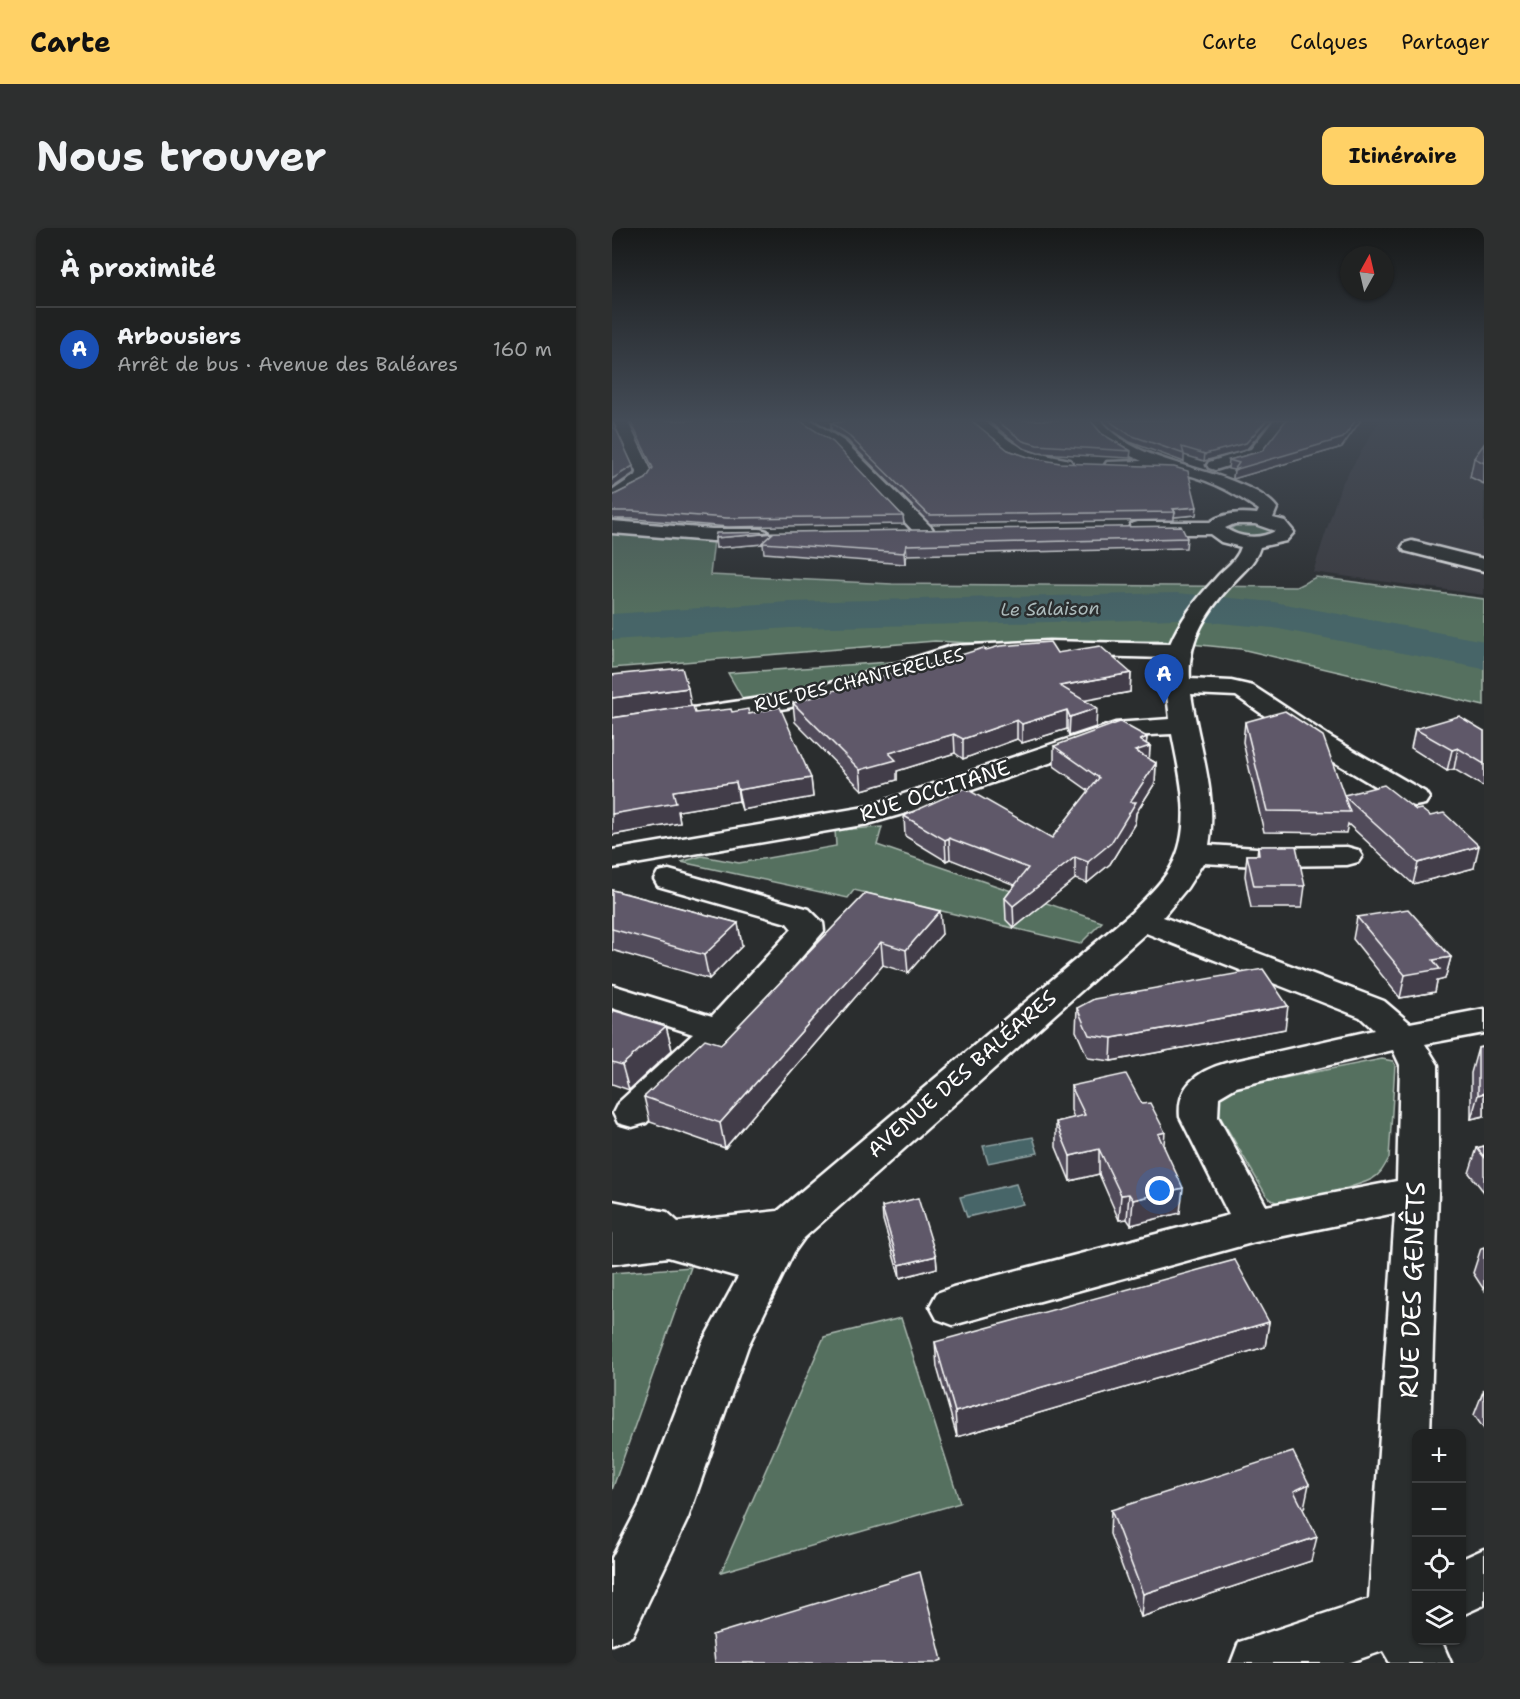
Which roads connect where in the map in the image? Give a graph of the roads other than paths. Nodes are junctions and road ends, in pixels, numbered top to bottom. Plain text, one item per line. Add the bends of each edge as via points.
1 (630, 487) edge
2 (881, 487) edge
3 (1234, 487) edge
4 (612, 498) edge
5 (1262, 520) junction
6 (612, 527) edge
7 (1116, 528) edge
8 (1215, 528) junction
9 (949, 531) edge
10 (902, 532) edge
11 (925, 532) junction
12 (775, 535) edge
13 (1251, 542) junction
14 (1412, 547) dead end
15 (1484, 565) edge
16 (1184, 641) junction
17 (1178, 686) junction
18 (1183, 726) junction
19 (612, 728) edge
20 (1415, 798) dead end
21 (1193, 853) junction
22 (1347, 856) dead end
23 (612, 859) edge
24 (669, 879) dead end
25 (1142, 920) junction
26 (612, 996) edge
27 (1484, 1021) edge
28 (719, 1030) junction
29 (1403, 1036) junction
30 (632, 1113) dead end
31 (1417, 1193) junction
32 (612, 1217) edge
33 (1255, 1225) junction
34 (670, 1241) junction
35 (777, 1246) junction
36 (612, 1247) edge
37 (953, 1306) dead end
38 (1484, 1576) edge
39 (1466, 1585) edge
40 (1412, 1591) edge
41 (612, 1616) edge
42 (1412, 1630) edge
43 (1260, 1663) edge

1 - 4 street
2 - 11 street
3 - 5 street via 1263,503 1268,512
5 - 8 street via 1228,520
5 - 13 street via 1285,532 1276,539
6 - 12 street via 712,535
7 - 8 street
8 - 13 street via 1223,536
9 - 11 street
10 - 11 street
13 - 16 street via 1245,561 1220,584
14 - 15 street
16 - 17 street, AVENUE DES BALÉARES
16 - 19 street, RUE DES CHANTERELLES via 952,653 787,701
17 - 18 street, AVENUE DES BALÉARES
17 - 20 street via 1244,691 1323,744
18 - 21 street, AVENUE DES BALÉARES via 1198,819 1199,836
18 - 23 street, RUE OCCITANE via 1124,728 868,814
21 - 22 street
21 - 25 street, AVENUE DES BALÉARES via 1173,886
24 - 28 street via 798,916 807,923 808,931 803,938
25 - 29 street, RUE DES GENÊTS via 1372,1010
25 - 35 street, AVENUE DES BALÉARES via 845,1174
26 - 28 street
27 - 29 street
28 - 30 street
29 - 31 street, RUE DES GENÊTS via 1419,1065
29 - 33 street via 1226,1076 1203,1090 1197,1102 1199,1117
31 - 33 street
31 - 40 street, RUE DES GENÊTS
32 - 34 street via 652,1224
33 - 37 street
34 - 35 street
34 - 36 street
35 - 41 street, AVENUE DES BALÉARES via 725,1343 661,1518
38 - 39 street
42 - 43 street

